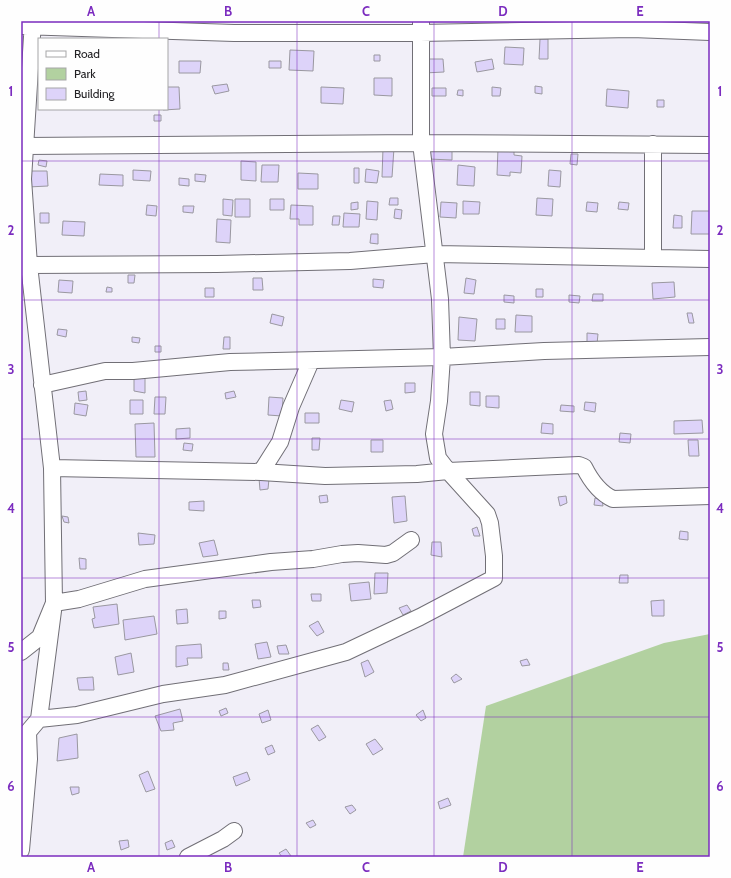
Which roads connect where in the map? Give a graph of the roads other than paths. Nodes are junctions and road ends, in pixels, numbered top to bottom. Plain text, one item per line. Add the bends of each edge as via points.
1 (29, 24) edge
2 (421, 27) edge
3 (710, 32) edge
4 (421, 143) junction
5 (653, 144) junction
6 (710, 145) edge
7 (25, 146) junction
8 (435, 254) junction
9 (653, 258) junction
10 (710, 258) edge
11 (29, 265) junction
12 (710, 347) edge
13 (442, 357) junction
14 (311, 361) junction
15 (42, 385) junction
16 (52, 468) junction
17 (448, 471) junction
18 (261, 472) junction
19 (710, 496) edge
20 (411, 540) dead end
21 (54, 603) junction
22 (21, 652) edge
23 (39, 719) junction
24 (24, 732) edge
25 (234, 831) dead end
26 (21, 850) edge
27 (188, 857) edge

1 - 2 street via 234,33
1 - 7 street
2 - 3 street
2 - 4 street
4 - 5 street
4 - 7 street
4 - 8 street
5 - 6 street
5 - 9 street
7 - 11 street via 23,179
8 - 9 street
8 - 11 street via 350,261
8 - 13 street via 440,298
9 - 10 street
11 - 15 street
12 - 13 street via 544,351
13 - 14 street
13 - 17 street via 434,434 438,458
14 - 15 street via 230,362 133,371 105,371
14 - 18 street via 291,407 280,442
15 - 16 street
16 - 18 street
16 - 21 street
17 - 18 street via 325,476
17 - 19 street via 579,465 584,467 602,492 613,499
17 - 23 street via 487,514 494,556 494,578 346,652 225,685 163,694 77,715
20 - 21 street via 394,553 386,555 358,552 145,579 80,599
21 - 22 street via 40,637
21 - 23 street
23 - 24 street
24 - 26 street via 29,759
25 - 27 street

